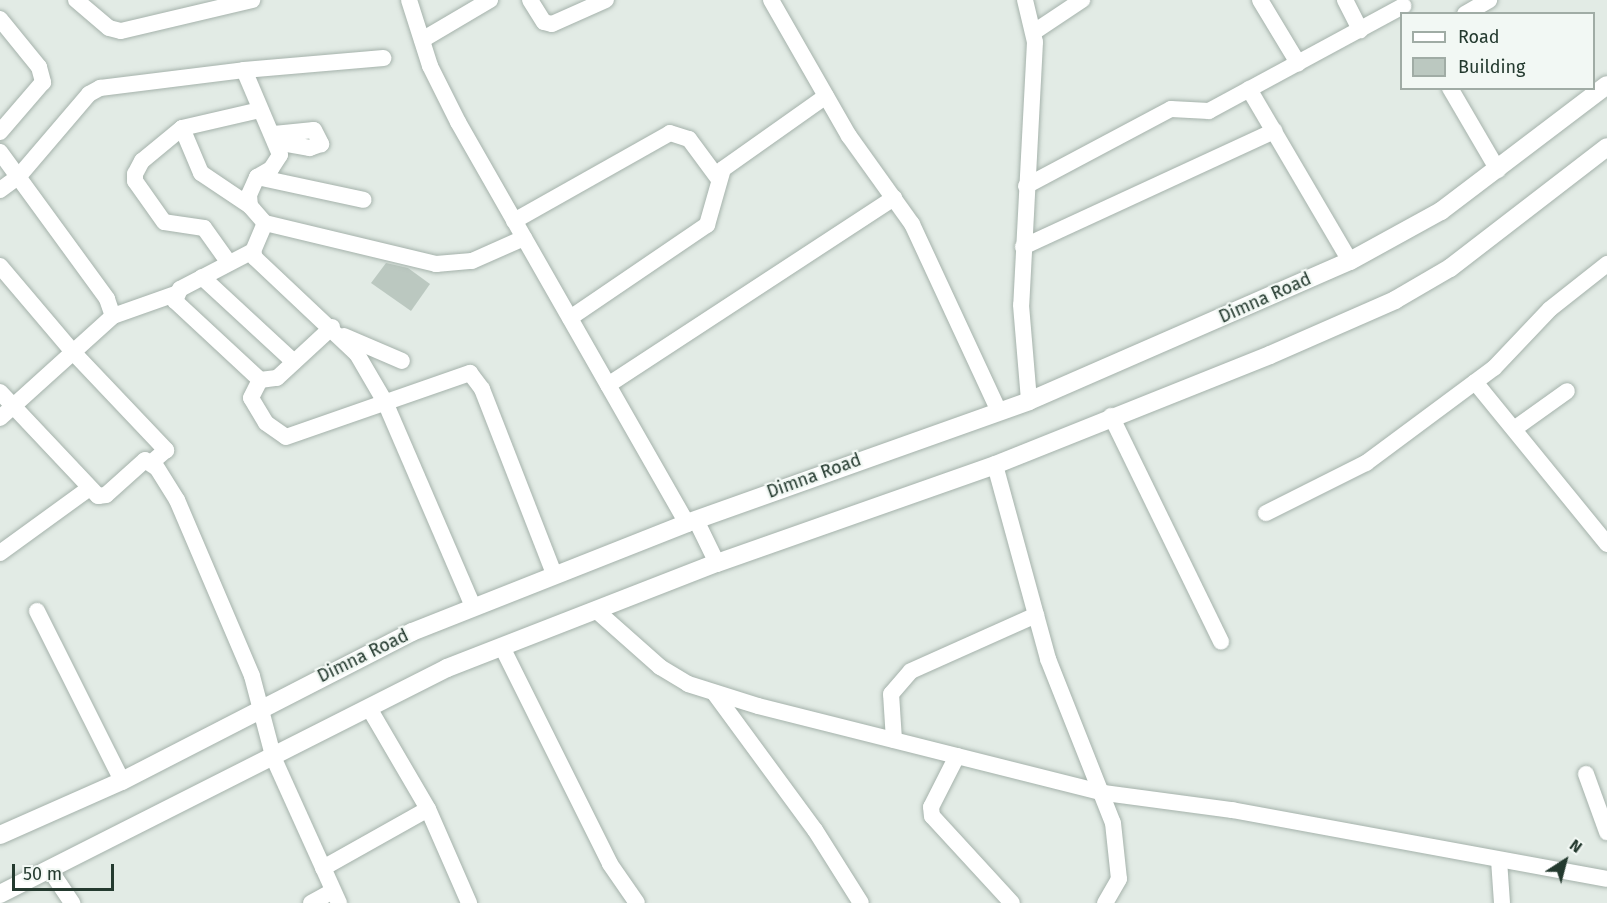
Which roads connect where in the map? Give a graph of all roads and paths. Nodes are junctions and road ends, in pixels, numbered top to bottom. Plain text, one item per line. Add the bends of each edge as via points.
1 (76, 0) edge
2 (252, 0) edge
3 (409, 0) edge
4 (490, 0) edge
5 (530, 0) edge
6 (606, 0) edge
7 (771, 0) edge
8 (1024, 0) edge
9 (1082, 0) edge
10 (1260, 0) edge
11 (1345, 0) edge
12 (1486, 1) edge
13 (1403, 7) edge
14 (1468, 12) edge
15 (0, 19) edge
16 (1360, 30) junction
17 (1034, 32) junction
18 (422, 40) junction
19 (383, 58) dead end
20 (1298, 63) junction
21 (244, 70) junction
22 (1607, 85) edge
23 (1249, 89) junction
24 (1451, 90) edge
25 (826, 96) junction
26 (260, 110) junction
27 (183, 128) junction
28 (1274, 131) junction
29 (0, 132) edge
30 (1607, 147) edge
31 (0, 152) edge
32 (1498, 170) junction
33 (19, 176) junction
34 (257, 177) junction
35 (717, 177) junction
36 (1026, 186) junction
37 (0, 190) edge
38 (894, 198) junction
39 (364, 200) dead end
40 (250, 206) junction
41 (514, 221) junction
42 (265, 223) junction
43 (524, 238) junction
44 (1023, 247) junction
45 (254, 251) junction
46 (1350, 261) junction
47 (229, 263) junction
48 (1607, 264) edge
49 (0, 266) edge
50 (202, 277) junction
51 (175, 294) junction
52 (113, 316) junction
53 (570, 318) junction
54 (336, 330) junction
55 (72, 351) junction
56 (402, 361) dead end
57 (294, 362) junction
58 (260, 380) junction
59 (1475, 382) junction
60 (608, 385) junction
61 (1567, 391) dead end
62 (0, 392) edge
63 (1029, 401) junction
64 (385, 402) junction
65 (13, 407) junction
66 (998, 409) junction
67 (1111, 416) junction
68 (0, 418) edge
69 (1514, 429) junction
70 (152, 462) junction
71 (994, 465) junction
72 (88, 489) junction
73 (1266, 513) dead end
74 (692, 521) junction
75 (1607, 544) edge
76 (0, 553) edge
77 (717, 563) junction
78 (554, 573) junction
79 (472, 606) junction
80 (37, 610) dead end
81 (598, 612) junction
82 (1036, 615) junction
83 (1221, 642) dead end
84 (503, 649) junction
85 (715, 694) junction
86 (261, 706) junction
87 (369, 708) junction
88 (894, 741) junction
89 (957, 756) junction
90 (274, 759) junction
91 (1586, 774) dead end
92 (122, 781) junction
93 (1104, 793) junction
94 (428, 809) junction
95 (1607, 832) edge
96 (0, 835) edge
97 (1499, 860) junction
98 (323, 868) junction
99 (50, 870) junction
100 (1606, 880) edge
101 (0, 894) edge
102 (336, 897) edge
103 (1104, 902) edge
104 (72, 903) edge
105 (310, 903) edge
106 (469, 903) edge
107 (637, 903) edge
108 (861, 903) edge
109 (1012, 903) edge
110 (1502, 903) edge

1 - 2 street via 109,28 122,31
3 - 18 street
4 - 18 street
5 - 6 street via 544,22 552,24
7 - 25 street
8 - 17 street
9 - 17 street
10 - 20 street
11 - 16 street
12 - 14 street
13 - 16 street
15 - 29 street via 43,76 37,91
16 - 20 street
17 - 36 street
18 - 41 street via 458,122
19 - 21 street
20 - 23 street
21 - 26 street via 250,76
21 - 33 street via 100,88 89,94
22 - 32 street, Dimna Road
23 - 28 street
23 - 36 street via 1199,114 1171,109
24 - 32 street
25 - 35 street via 732,161
25 - 38 street
26 - 27 street
26 - 34 street via 275,138 278,162
27 - 40 street via 201,173
27 - 47 street via 142,161 135,181 164,222 204,228
28 - 44 street
28 - 46 street
30 - 67 street via 1450,268 1395,300 1270,355
31 - 33 street
32 - 46 street, Dimna Road via 1440,211
33 - 37 street
33 - 52 street via 107,299
34 - 39 street
34 - 40 street via 249,195
35 - 41 street via 689,139 669,133
35 - 53 street via 716,203 707,225
36 - 44 street
38 - 60 street
38 - 66 street via 941,280
40 - 42 street
41 - 43 street
42 - 43 street via 435,264 472,261
42 - 45 street
43 - 53 street
44 - 63 street via 1021,326
45 - 47 street
45 - 54 street via 260,266
46 - 63 street, Dimna Road
47 - 50 street
48 - 59 street via 1550,309
49 - 55 street
50 - 51 street
50 - 57 street
51 - 52 street
51 - 58 street via 181,308
52 - 55 street
53 - 60 street
54 - 56 street
54 - 57 street
54 - 64 street
55 - 65 street
55 - 70 street via 166,450
57 - 58 street via 277,378
58 - 64 street via 251,398 266,423 286,436
59 - 69 street
59 - 73 street via 1365,463
60 - 74 street
61 - 69 street
62 - 65 street
63 - 66 street, Dimna Road
64 - 78 street via 470,373 482,389
64 - 79 street
65 - 68 street
65 - 72 street
66 - 74 street, Dimna Road
67 - 71 street
67 - 83 street
69 - 75 street
70 - 72 street via 140,463 106,495
70 - 86 street via 177,500
71 - 77 street
71 - 82 street
72 - 76 street
74 - 77 street
74 - 78 street, Dimna Road
77 - 81 street
78 - 79 street, Dimna Road
79 - 86 street, Dimna Road
80 - 92 street
81 - 84 street
81 - 85 street via 660,666 688,684
82 - 88 street via 925,662 905,676 891,694
82 - 93 street via 1062,697
84 - 87 street via 447,668
84 - 107 street via 610,864
85 - 88 street
85 - 108 street via 815,830
86 - 90 street
86 - 92 street, Dimna Road
87 - 90 street
87 - 94 street
88 - 89 street
89 - 93 street
89 - 109 street via 931,807 932,816
90 - 98 street
90 - 99 street
91 - 95 street
92 - 96 street, Dimna Road
93 - 97 street via 1232,810
93 - 103 street via 1119,865 1115,891
94 - 98 street
94 - 106 street
97 - 100 street
97 - 110 street
98 - 102 street
99 - 101 street
99 - 104 street
102 - 105 street

